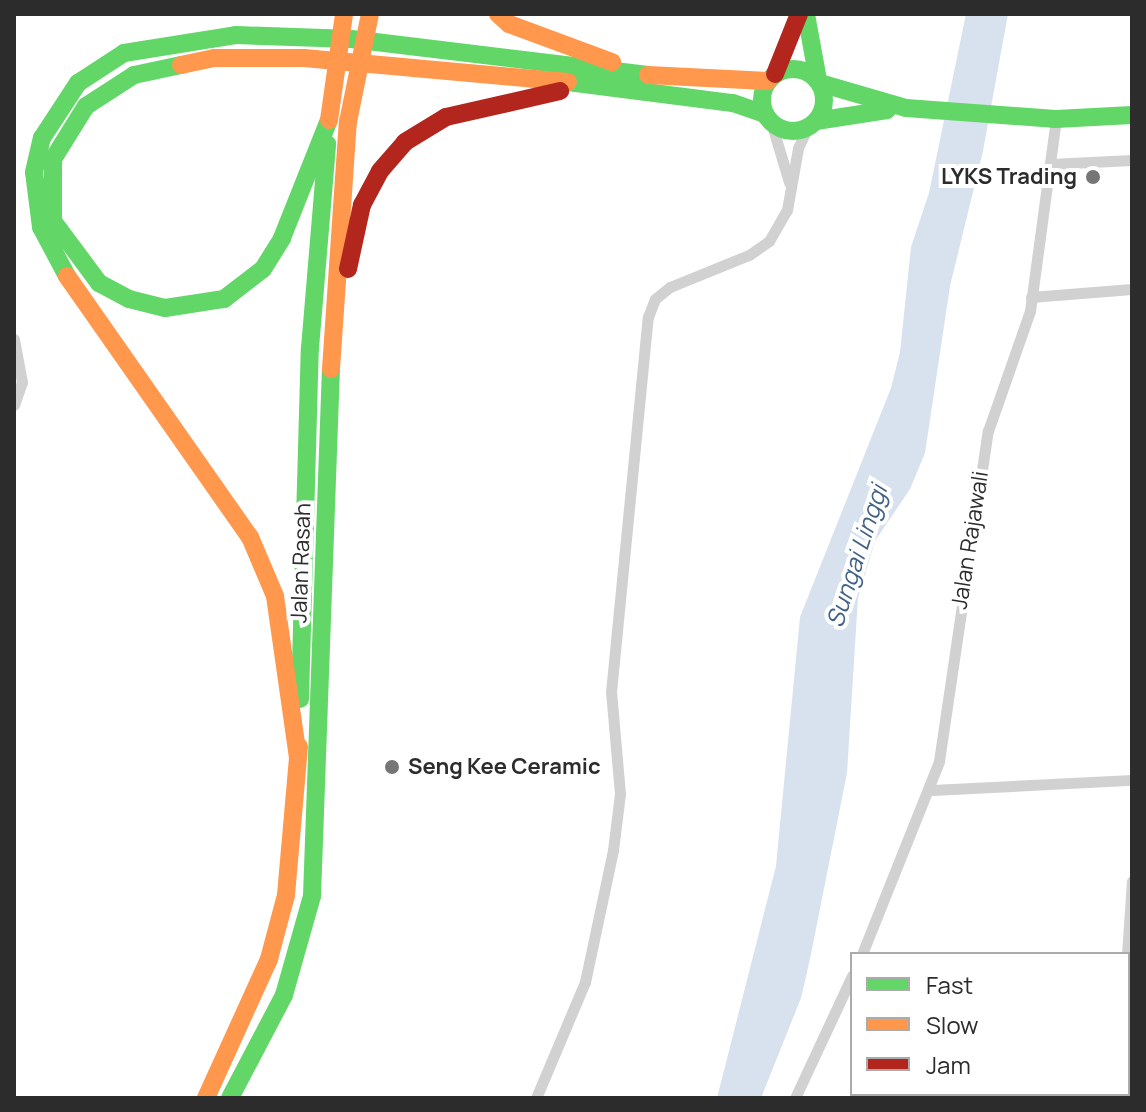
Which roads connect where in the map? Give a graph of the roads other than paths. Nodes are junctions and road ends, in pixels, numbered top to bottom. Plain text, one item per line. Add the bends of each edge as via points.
1 (344, 14) edge
2 (370, 14) edge
3 (498, 14) edge
4 (799, 14) edge
5 (806, 14) edge
6 (662, 77) junction
7 (772, 77) junction
8 (820, 82) junction
9 (588, 86) junction
10 (906, 108) junction
11 (1132, 115) edge
12 (768, 118) junction
13 (1056, 119) junction
14 (339, 121) junction
15 (812, 124) junction
16 (1132, 160) edge
17 (1050, 164) junction
18 (789, 183) junction
19 (1132, 289) edge
20 (1031, 297) junction
21 (15, 339) edge
22 (332, 347) junction
23 (14, 405) edge
24 (298, 757) junction
25 (1132, 780) edge
26 (932, 790) junction
27 (1132, 881) edge
28 (863, 952) edge
29 (1127, 952) edge
30 (850, 980) edge
31 (206, 1098) edge
32 (230, 1098) edge
33 (536, 1098) edge
34 (795, 1098) edge

1 - 14 main road, Jalan Rasah, bridge
2 - 14 main road, Jalan Rasah, bridge
3 - 6 main road via 572,49
4 - 7 main road
5 - 8 main road
6 - 7 main road
6 - 24 main road via 351,39 236,35 124,53 78,83 54,116 34,172 45,238 75,291 250,537 275,596
7 - 8 main road via 802,69
7 - 12 main road via 762,97
8 - 10 main road
8 - 15 main road via 824,105
9 - 12 main road via 695,96
9 - 14 main road via 304,58 214,58 167,66 103,92 73,122 53,159 53,221 90,273 129,299 165,308 224,299 263,269
9 - 22 main road via 446,117 405,142 380,171 362,205
10 - 13 main road
10 - 15 main road
11 - 13 main road
12 - 15 main road via 789,131
12 - 18 street
13 - 17 street, Jalan Rajawali
14 - 22 main road, Jalan Rasah
14 - 24 main road, Jalan Rasah via 310,348
15 - 18 street
16 - 17 street
17 - 20 street, Jalan Rajawali
18 - 33 street via 787,210 769,241 749,255 670,287 655,299 648,317 611,692 620,794 613,850 585,982
19 - 20 street
20 - 26 street, Jalan Rajawali via 988,431
21 - 23 street via 22,382
22 - 32 main road, Jalan Rasah via 312,896 284,995
24 - 31 main road, Jalan Rasah via 286,895 269,959
25 - 26 street
26 - 28 street, Jalan Rajawali
27 - 29 street
30 - 34 street

